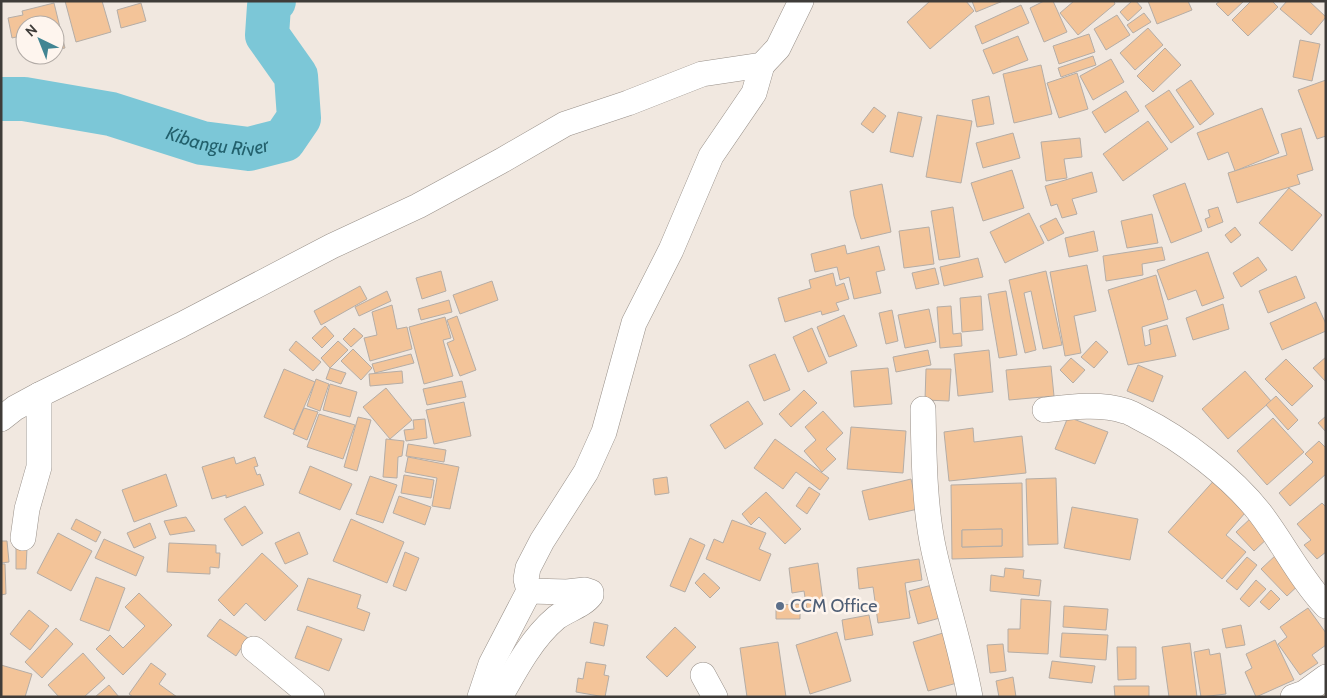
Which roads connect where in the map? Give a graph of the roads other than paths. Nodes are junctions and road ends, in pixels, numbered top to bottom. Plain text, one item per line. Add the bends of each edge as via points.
1 (801, 1) edge
2 (762, 65) junction
3 (39, 395) junction
4 (923, 409) dead end
5 (1045, 410) dead end
6 (1, 418) edge
7 (23, 538) dead end
8 (529, 591) junction
9 (1326, 606) edge
10 (254, 649) dead end
11 (703, 674) dead end
12 (1326, 677) edge
13 (312, 697) edge
14 (480, 697) edge
15 (500, 697) edge
16 (715, 697) edge
17 (970, 697) edge
18 (1293, 697) edge

1 - 2 street via 778,48
2 - 3 street via 702,74 564,124 418,206 332,246
2 - 8 street via 754,93 710,156 671,250 634,323 604,432 586,472 528,568
3 - 6 street
3 - 7 street via 39,467
4 - 17 street via 925,472 934,550
5 - 9 street via 1100,407 1125,411 1180,443 1223,474 1254,507 1306,583
8 - 14 street via 491,664
8 - 15 street via 585,590 591,595 554,619 513,673
10 - 13 street
11 - 16 street
12 - 18 street

